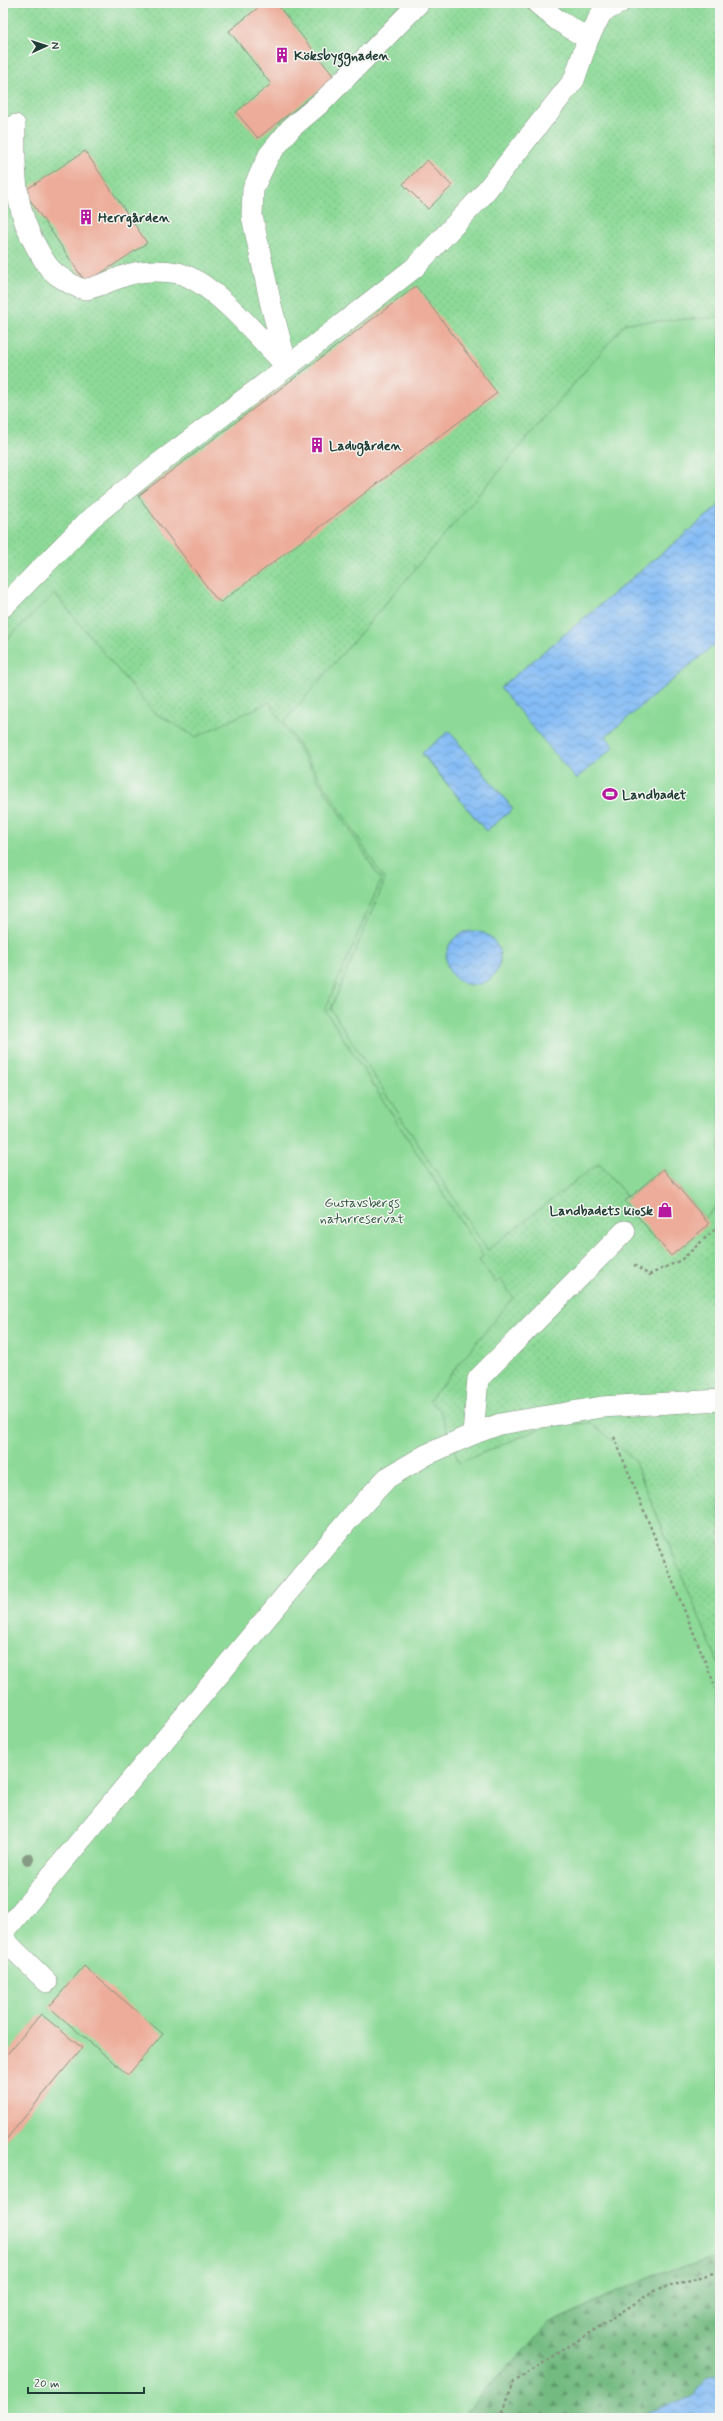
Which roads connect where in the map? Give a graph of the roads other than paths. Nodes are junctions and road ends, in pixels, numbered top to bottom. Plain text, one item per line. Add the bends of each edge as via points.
1 (420, 3) edge
2 (537, 3) edge
3 (620, 3) edge
4 (588, 39) junction
5 (3, 141) edge
6 (288, 367) junction
7 (3, 607) edge
8 (625, 1231) dead end
9 (720, 1400) edge
10 (473, 1434) junction
11 (3, 1933) edge
12 (3, 1939) edge
13 (47, 1982) dead end

1 - 6 lane via 323,101 291,128 269,155 253,189 252,216 271,305
2 - 4 lane via 556,19
3 - 4 lane via 602,12
4 - 6 lane via 574,80 480,198 414,268
5 - 6 lane via 15,124 15,188 20,213 50,271 71,284 86,289 129,274 156,271 179,273 198,281 218,297
6 - 7 lane via 154,467 91,518
8 - 10 lane via 478,1379
9 - 10 lane via 602,1407 500,1424
10 - 11 lane via 426,1455 387,1478 350,1518
12 - 13 lane

